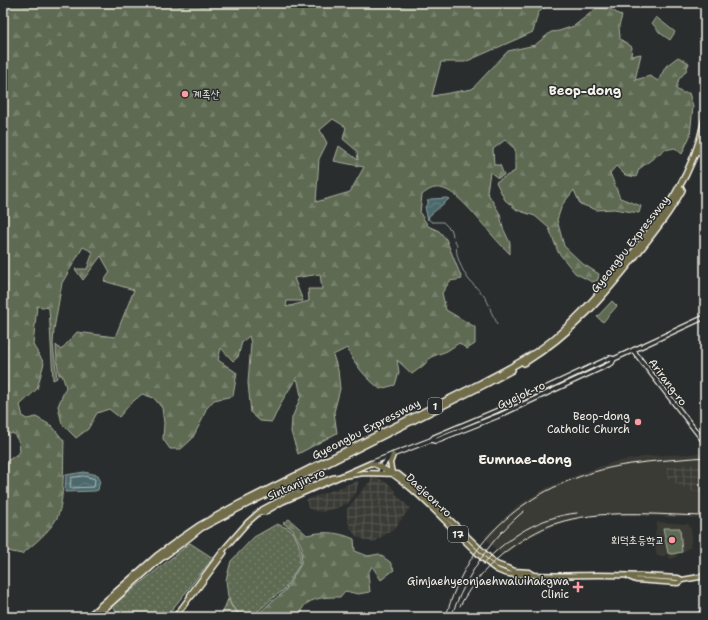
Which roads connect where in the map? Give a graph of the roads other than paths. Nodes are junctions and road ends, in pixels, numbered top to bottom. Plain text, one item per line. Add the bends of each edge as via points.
1 (705, 119) edge
2 (705, 135) edge
3 (705, 317) edge
4 (633, 350) junction
5 (705, 443) edge
6 (393, 455) junction
7 (371, 463) junction
8 (382, 466) junction
9 (380, 473) junction
10 (392, 473) junction
11 (340, 476) junction
12 (705, 576) edge
13 (705, 608) edge
14 (88, 617) edge
15 (95, 617) edge
16 (175, 617) edge
17 (698, 617) edge

1 - 14 highway, Gyeongbu Expressway / 1 via 700,141 683,181 659,220 596,298 551,341 510,368 198,526 157,556
2 - 15 highway, Gyeongbu Expressway / 1 via 686,182 663,221 609,290 553,344 482,386 201,528 160,559
3 - 4 main road, Gyejok-ro
4 - 5 main road, Arirang-ro
4 - 6 main road, Gyejok-ro
6 - 7 main road, Gyejok-ro
6 - 8 main road via 385,460
6 - 10 main road via 390,463
7 - 8 main road, Daejeon-ro / 17
7 - 11 main road, Sintanjin-ro
8 - 9 main road
8 - 10 main road, Daejeon-ro / 17
9 - 10 main road
9 - 11 main road
10 - 12 main road, Daejeon-ro / 17 via 415,487 496,564 515,571 550,576 637,575 682,580
11 - 16 main road, Sintanjin-ro via 297,491 263,509 247,523 228,546
13 - 17 main road

